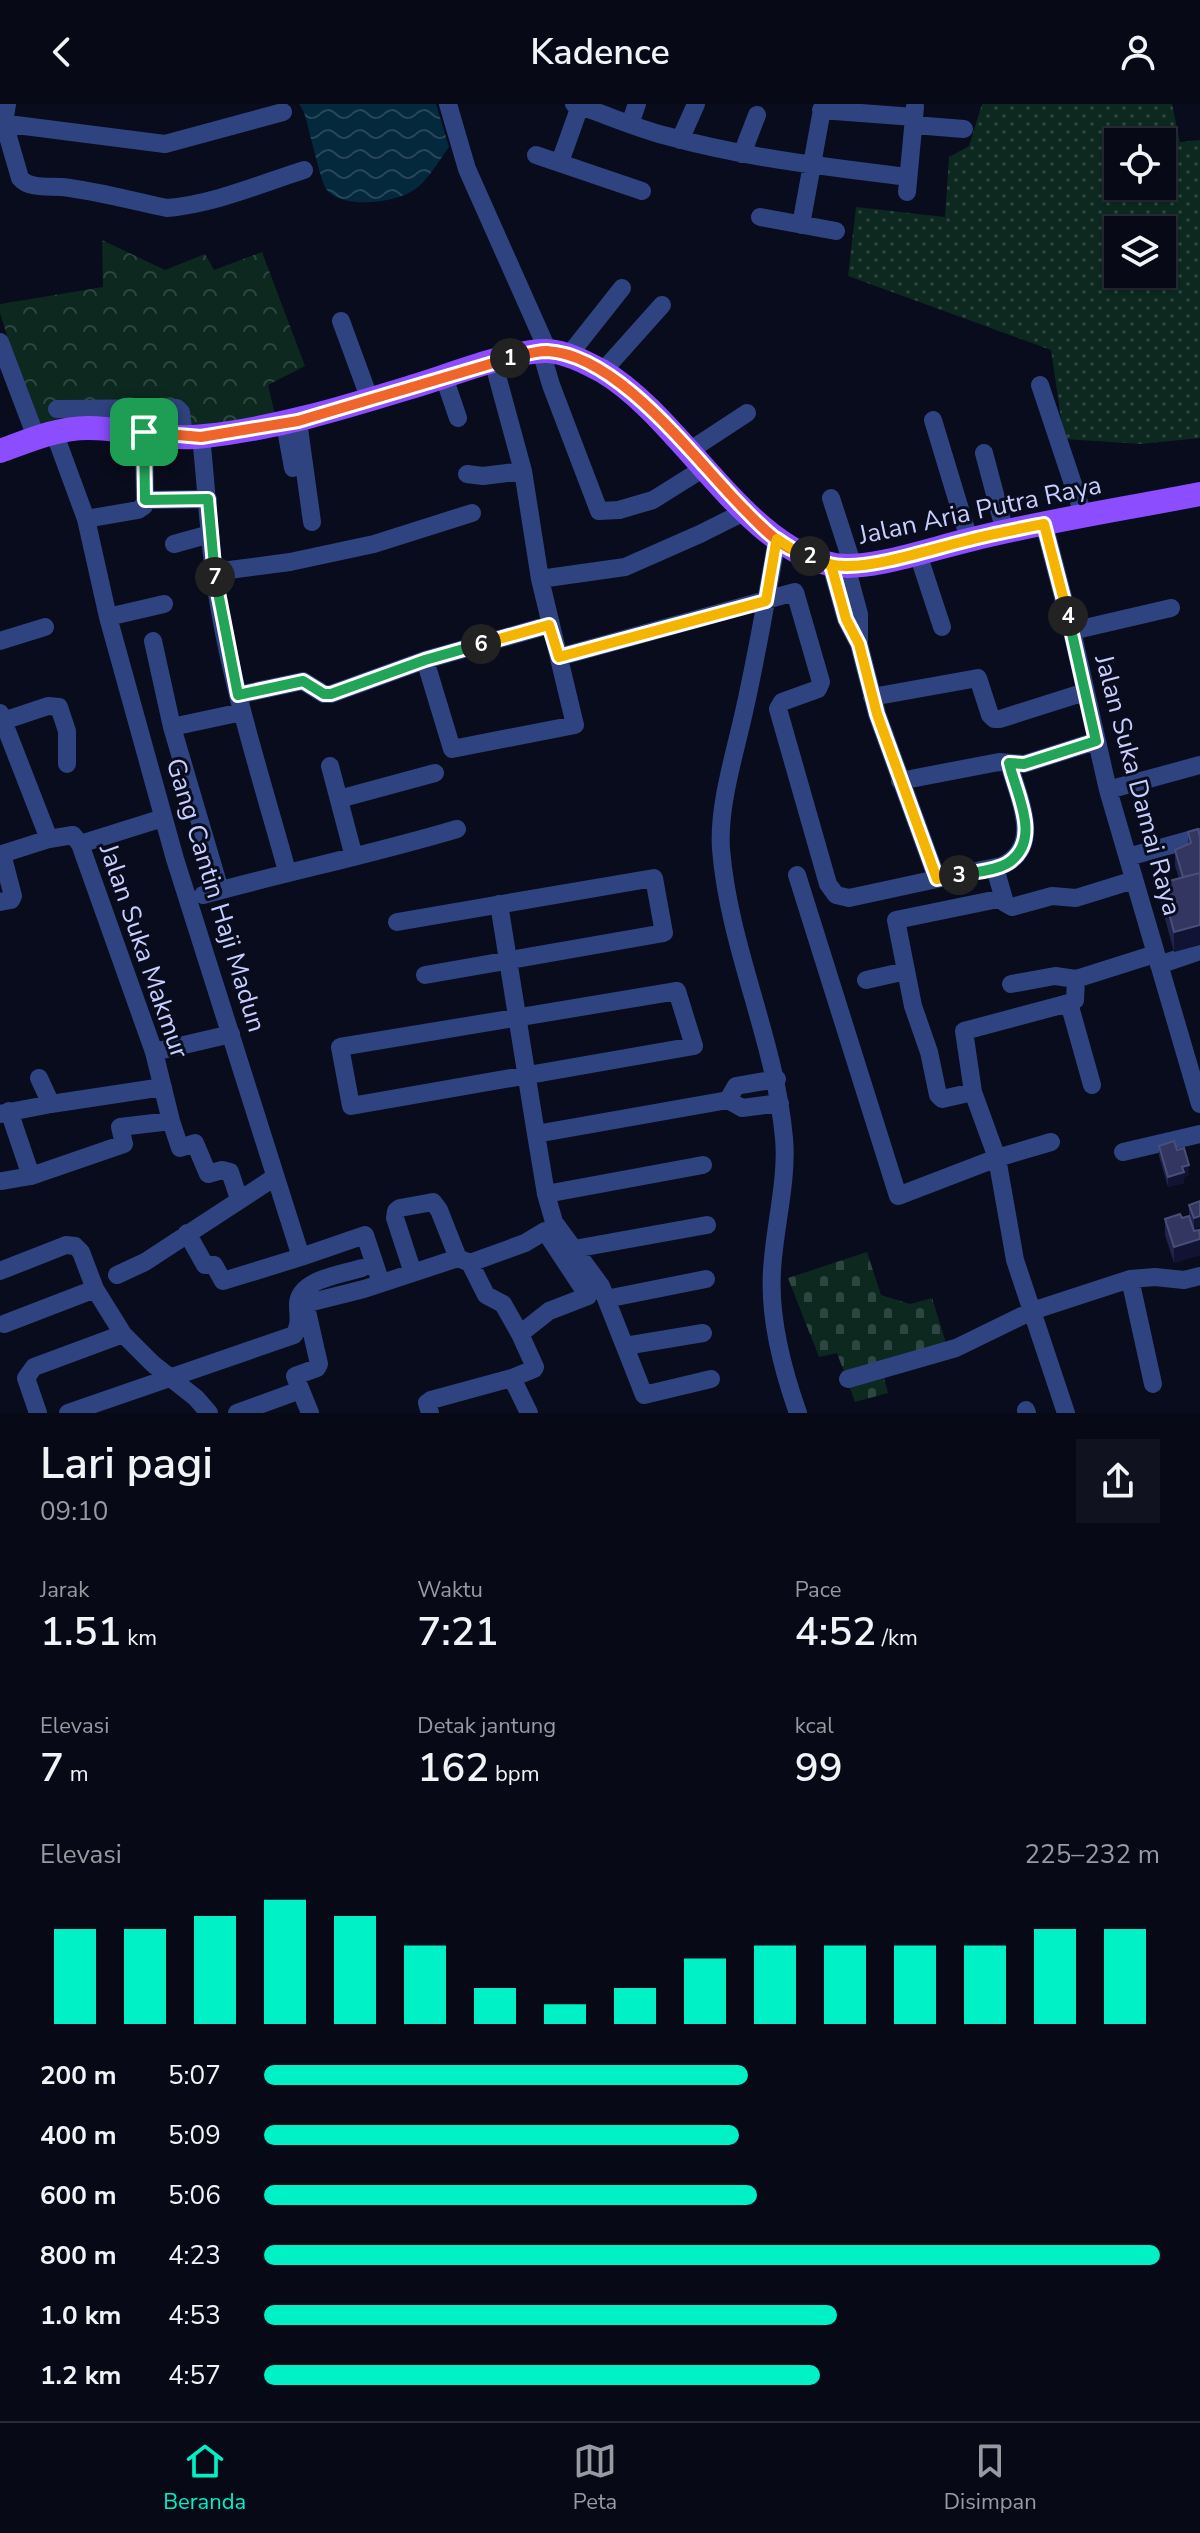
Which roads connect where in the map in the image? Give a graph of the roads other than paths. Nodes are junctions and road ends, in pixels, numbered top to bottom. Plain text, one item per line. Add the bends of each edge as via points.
1 (448, 104) edge
2 (637, 104) edge
3 (696, 104) edge
4 (577, 105) edge
5 (822, 107) edge
6 (283, 112) dead end
7 (757, 115) dead end
8 (914, 115) edge
9 (4, 117) edge
10 (630, 124) junction
11 (964, 129) dead end
12 (680, 140) junction
13 (742, 154) junction
14 (536, 155) dead end
15 (560, 162) junction
16 (814, 166) junction
17 (304, 170) dead end
18 (642, 191) dead end
19 (760, 217) dead end
20 (801, 225) junction
21 (836, 231) dead end
22 (622, 288) dead end
23 (662, 305) dead end
24 (341, 321) dead end
25 (0, 342) edge
26 (553, 353) junction
27 (493, 361) junction
28 (603, 371) junction
29 (444, 377) junction
30 (1040, 385) dead end
31 (370, 400) junction
32 (747, 413) dead end
33 (458, 418) dead end
34 (933, 420) dead end
35 (292, 422) junction
36 (49, 426) junction
37 (144, 432) junction
38 (193, 437) junction
39 (0, 451) edge
40 (984, 453) dead end
41 (697, 460) junction
42 (523, 471) junction
43 (467, 474) dead end
44 (298, 491) dead end
45 (1200, 494) edge
46 (831, 498) dead end
47 (208, 499) junction
48 (145, 500) junction
49 (746, 511) junction
50 (472, 513) dead end
51 (1084, 517) junction
52 (86, 519) junction
53 (312, 522) dead end
54 (1044, 524) junction
55 (1005, 532) junction
56 (210, 534) junction
57 (777, 539) junction
58 (969, 539) junction
59 (174, 544) dead end
60 (918, 554) junction
61 (843, 566) junction
62 (214, 572) junction
63 (540, 579) junction
64 (766, 601) junction
65 (164, 604) dead end
66 (1171, 608) dead end
67 (108, 617) junction
68 (549, 625) junction
69 (45, 627) dead end
70 (942, 627) dead end
71 (1072, 631) junction
72 (0, 641) edge
73 (153, 641) dead end
74 (559, 657) junction
75 (425, 660) junction
76 (1085, 692) junction
77 (872, 697) junction
78 (240, 704) junction
79 (2, 717) edge
80 (172, 727) junction
81 (1096, 741) junction
82 (1009, 763) junction
83 (67, 764) dead end
84 (1200, 765) edge
85 (330, 766) dead end
86 (1200, 772) edge
87 (435, 773) dead end
88 (900, 781) junction
89 (1109, 792) junction
90 (339, 799) junction
91 (163, 818) junction
92 (457, 829) dead end
93 (1200, 837) edge
94 (49, 839) junction
95 (80, 844) junction
96 (354, 857) junction
97 (1128, 857) junction
98 (995, 868) junction
99 (287, 871) junction
100 (797, 875) dead end
101 (937, 879) junction
102 (1134, 880) junction
103 (1003, 898) junction
104 (0, 902) edge
105 (499, 904) junction
106 (397, 922) dead end
107 (1200, 951) edge
108 (1157, 959) junction
109 (508, 961) junction
110 (906, 971) junction
111 (425, 975) dead end
112 (1076, 979) junction
113 (866, 980) dead end
114 (1011, 984) dead end
115 (1069, 1003) junction
116 (517, 1017) junction
117 (1200, 1033) edge
118 (231, 1034) junction
119 (1181, 1039) junction
120 (154, 1052) junction
121 (526, 1075) junction
122 (39, 1078) dead end
123 (777, 1079) junction
124 (1092, 1085) dead end
125 (163, 1087) junction
126 (973, 1092) junction
127 (728, 1100) junction
128 (780, 1103) junction
129 (51, 1104) junction
130 (1200, 1104) edge
131 (5, 1112) edge
132 (171, 1121) junction
133 (536, 1134) junction
134 (1200, 1134) edge
135 (1051, 1142) dead end
136 (1123, 1152) dead end
137 (997, 1158) junction
138 (703, 1165) dead end
139 (31, 1176) junction
140 (275, 1177) junction
141 (2, 1181) dead end
142 (546, 1194) junction
143 (239, 1199) junction
144 (707, 1225) dead end
145 (187, 1233) junction
146 (574, 1249) junction
147 (301, 1257) junction
148 (464, 1260) junction
149 (362, 1268) dead end
150 (0, 1271) edge
151 (413, 1273) junction
152 (117, 1275) dead end
153 (1200, 1276) edge
154 (706, 1279) dead end
155 (1130, 1279) junction
156 (381, 1283) junction
157 (95, 1289) junction
158 (597, 1297) junction
159 (1032, 1311) junction
160 (4, 1324) dead end
161 (703, 1333) dead end
162 (123, 1334) junction
163 (520, 1334) junction
164 (625, 1346) junction
165 (171, 1378) junction
166 (512, 1378) junction
167 (711, 1379) dead end
168 (848, 1379) dead end
169 (1153, 1384) dead end
170 (292, 1393) dead end
171 (38, 1413) edge
172 (68, 1413) edge
173 (209, 1413) edge
174 (237, 1413) edge
175 (310, 1413) edge
176 (430, 1413) edge
177 (529, 1413) edge
178 (798, 1413) edge
179 (1066, 1413) edge

1 - 26 street via 467,169
2 - 10 street
3 - 12 street
4 - 10 street
4 - 15 street
5 - 8 street
5 - 16 street
6 - 9 street via 165,144
7 - 13 street
8 - 11 street
8 - 16 street via 908,184
9 - 17 street via 24,183 167,208
10 - 12 street
12 - 13 street
13 - 16 street
14 - 15 street
15 - 18 street
16 - 20 street
19 - 20 street
20 - 21 street
22 - 26 street
23 - 28 street
24 - 31 street
25 - 36 street, Gang Cantin Haji Madun
26 - 27 main road
26 - 28 main road, Jalan Aria Putra Raya
26 - 41 street via 551,385 599,511 653,500
27 - 29 main road
27 - 42 street
28 - 41 main road, Jalan Aria Putra Raya
29 - 31 main road
29 - 33 street
30 - 51 street
31 - 35 main road
32 - 41 street
34 - 58 street
35 - 38 main road
35 - 44 street
35 - 53 street
36 - 37 main road
36 - 38 street via 177,408
36 - 39 main road
36 - 52 street, Gang Cantin Haji Madun
37 - 38 main road
37 - 48 street
38 - 47 street
40 - 55 street
41 - 49 main road, Jalan Aria Putra Raya
42 - 43 street
42 - 63 street
45 - 51 main road, Jalan Aria Putra Raya
46 - 61 street
47 - 48 street
47 - 56 street
48 - 52 street via 138,510
49 - 57 main road, Jalan Aria Putra Raya
49 - 63 street via 625,567
50 - 62 street via 374,544
51 - 54 main road, Jalan Aria Putra Raya
52 - 67 street, Gang Cantin Haji Madun
54 - 55 main road, Jalan Aria Putra Raya
54 - 71 street, Jalan Suka Damai Raya
55 - 58 main road, Jalan Aria Putra Raya
56 - 59 street
56 - 62 street
57 - 61 main road, Jalan Aria Putra Raya
57 - 64 street
58 - 60 main road, Jalan Aria Putra Raya
60 - 61 main road, Jalan Aria Putra Raya
60 - 70 street
61 - 77 street via 846,619 859,644
62 - 78 street
63 - 68 street
64 - 74 street
64 - 101 street via 795,592 821,682 818,689 782,702 778,709 828,884 836,895 849,898
64 - 123 street via 726,795 721,846 730,905
65 - 67 street
66 - 71 street
67 - 91 street, Gang Cantin Haji Madun
68 - 74 street
68 - 75 street
69 - 72 street
71 - 76 street, Jalan Suka Damai Raya
73 - 80 street
74 - 75 street via 575,725 456,749 451,747
75 - 78 street via 331,694 303,681
76 - 77 street via 1000,719 990,715 978,678
76 - 81 street, Jalan Suka Damai Raya
77 - 88 street
78 - 80 street
78 - 99 street
79 - 83 street via 59,707 67,731
79 - 94 street
80 - 99 street via 211,893
81 - 82 street via 1024,764
81 - 89 street, Jalan Suka Damai Raya
82 - 88 street
82 - 98 street via 1027,832 1013,858
84 - 89 street
85 - 90 street
86 - 89 street
87 - 90 street
88 - 101 street
89 - 97 street, Jalan Suka Damai Raya
90 - 96 street
91 - 95 street
91 - 118 street, Gang Cantin Haji Madun
92 - 96 street
93 - 97 street
94 - 95 street, Jalan Suka Makmur via 73,835
94 - 104 street via 2,854 13,896
95 - 120 street, Jalan Suka Makmur
96 - 99 street
97 - 102 street, Jalan Suka Damai Raya
98 - 101 street
98 - 103 street
100 - 137 street via 898,1196
102 - 103 street via 1076,898 1059,895 1019,907 1009,907
102 - 108 street, Jalan Suka Damai Raya
103 - 110 street via 896,920
105 - 106 street
105 - 109 street
105 - 109 street via 654,878 664,933
107 - 108 street
108 - 112 street
108 - 119 street, Jalan Suka Damai Raya
109 - 111 street
109 - 116 street
110 - 113 street
110 - 126 street via 938,1095 942,1099
112 - 114 street via 1055,976
112 - 115 street via 1075,1000
115 - 124 street
115 - 126 street via 964,1031
116 - 121 street
116 - 121 street via 677,991 694,1046
116 - 121 street via 340,1047 351,1106
117 - 119 street
118 - 120 street
118 - 140 street, Gang Cantin Haji Madun
119 - 130 street, Jalan Suka Damai Raya
120 - 125 street, Jalan Suka Makmur
121 - 133 street
122 - 129 street
123 - 127 street via 736,1086
123 - 128 street
125 - 129 street
125 - 132 street, Jalan Suka Makmur
126 - 137 street
127 - 128 street via 742,1108
127 - 133 street
128 - 178 street via 785,1143 772,1273 775,1328
129 - 131 street
131 - 139 street
132 - 139 street via 120,1127 124,1144
132 - 143 street, Jalan Suka Makmur via 180,1148 195,1143 208,1174 230,1172
133 - 142 street
134 - 136 street
135 - 137 street
137 - 159 street via 1015,1260
138 - 142 street
139 - 141 street
140 - 143 street
140 - 147 street, Gang Cantin Haji Madun
142 - 146 street via 554,1222
143 - 145 street
144 - 146 street
145 - 147 street via 205,1265 214,1265 223,1281
145 - 152 street
146 - 158 street via 601,1286
147 - 156 street via 365,1235
148 - 151 street
148 - 151 street via 433,1202 400,1208 395,1218
148 - 158 street via 525,1243 545,1231
148 - 163 street via 486,1295 503,1304
149 - 165 street via 307,1286 298,1299 299,1327 294,1335
150 - 157 street via 75,1246
151 - 156 street
153 - 155 street
154 - 158 street
155 - 159 street
155 - 169 street
156 - 175 street via 308,1303 319,1364 295,1376
157 - 160 street
157 - 162 street
158 - 163 street via 549,1311
158 - 164 street
159 - 168 street via 956,1348
159 - 179 street
161 - 164 street
162 - 165 street
162 - 171 street via 28,1371
163 - 166 street via 535,1367
164 - 167 street via 644,1395
165 - 172 street
165 - 173 street
166 - 176 street via 431,1400
166 - 177 street
170 - 174 street

